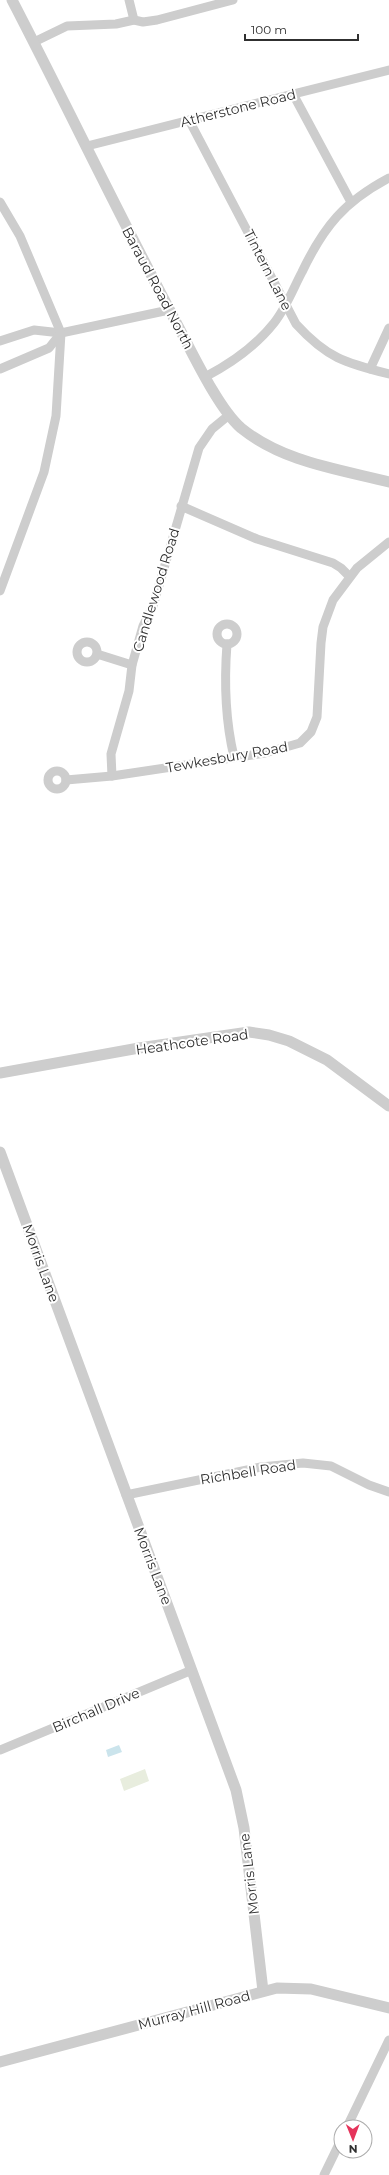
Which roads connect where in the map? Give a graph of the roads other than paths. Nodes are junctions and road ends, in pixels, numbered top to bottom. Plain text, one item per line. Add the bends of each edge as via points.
1 (12, 0) edge
2 (129, 0) edge
3 (233, 0) edge
4 (134, 20) junction
5 (34, 42) junction
6 (389, 70) edge
7 (293, 94) junction
8 (189, 120) junction
9 (87, 146) junction
10 (389, 178) edge
11 (0, 202) edge
12 (351, 202) junction
13 (286, 304) junction
14 (169, 310) junction
15 (389, 328) edge
16 (61, 333) junction
17 (0, 341) edge
18 (0, 369) edge
19 (370, 369) junction
20 (389, 374) edge
21 (205, 376) junction
22 (229, 415) junction
23 (389, 482) edge
24 (182, 506) junction
25 (389, 542) edge
26 (349, 576) junction
27 (0, 591) edge
28 (227, 644) dead end
29 (97, 654) dead end
30 (132, 665) junction
31 (234, 757) junction
32 (112, 776) junction
33 (66, 780) dead end
34 (0, 1072) edge
35 (389, 1106) edge
36 (0, 1152) edge
37 (389, 1492) edge
38 (126, 1495) junction
39 (192, 1670) junction
40 (0, 1750) edge
41 (263, 1992) junction
42 (389, 2008) edge
43 (389, 2040) edge
44 (0, 2062) edge
45 (351, 2119) edge
46 (333, 2156) edge
47 (324, 2175) edge

1 - 5 street, Baraud Road North
2 - 4 street
3 - 4 street via 157,20
4 - 5 street via 116,24 67,26
5 - 9 street, Baraud Road North
6 - 7 street, Atherstone Road
7 - 8 street, Atherstone Road
7 - 12 street
8 - 9 street, Atherstone Road
8 - 13 street, Tintern Lane
9 - 14 street, Baraud Road North
10 - 12 street
11 - 16 street via 20,236
12 - 13 street via 336,216 311,251
13 - 19 street, Tintern Lane via 296,324 316,345 337,358
13 - 21 street via 275,322 246,352
14 - 16 street
14 - 21 street, Baraud Road North
15 - 19 street
16 - 17 street via 34,330
16 - 18 street via 49,348
16 - 27 street via 56,416 44,472
19 - 20 street, Tintern Lane
21 - 22 street, Baraud Road North
22 - 23 street, Baraud Road North via 254,437 280,452
22 - 24 street, Candlewood Road via 212,429 199,448
24 - 26 street via 257,539 333,563
24 - 30 street, Candlewood Road via 153,606 143,626
25 - 26 street, Tewkesbury Road
26 - 31 street, Tewkesbury Road via 333,600 323,627 317,717 311,732 307,738 291,747
28 - 31 street via 226,714
29 - 30 street
30 - 32 street, Candlewood Road via 129,691 111,754
31 - 32 street, Tewkesbury Road
32 - 33 street, Tewkesbury Road
34 - 35 street, Heathcote Road via 248,1032 289,1041 327,1060
36 - 38 street, Morris Lane
37 - 38 street, Richbell Road via 331,1466 308,1463 261,1467
38 - 39 street, Morris Lane
39 - 40 street, Birchall Drive
39 - 41 street, Morris Lane via 240,1804
41 - 42 street, Murray Hill Road via 290,1987 311,1989
41 - 44 street, Murray Hill Road
43 - 45 street
46 - 47 street

